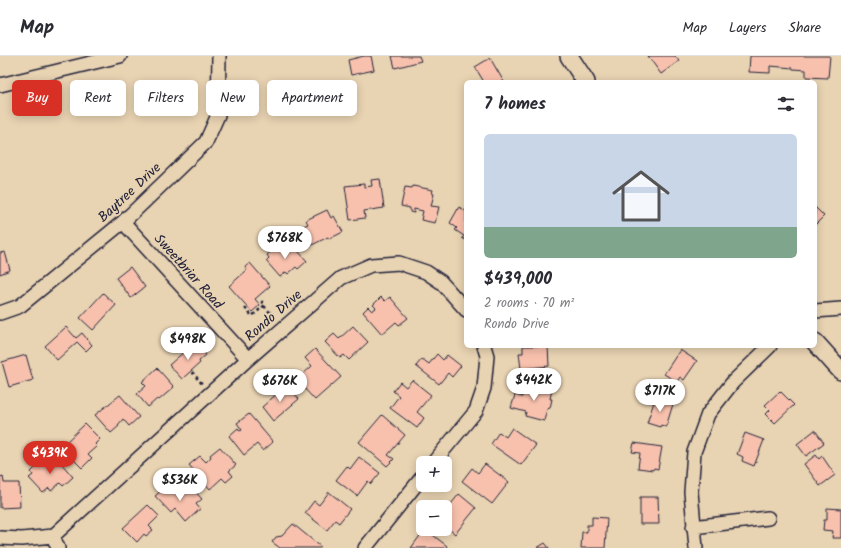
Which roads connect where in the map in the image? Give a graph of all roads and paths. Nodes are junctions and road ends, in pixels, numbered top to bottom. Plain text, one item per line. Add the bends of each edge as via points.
1 (120, 56) edge
2 (218, 56) edge
3 (569, 56) edge
4 (585, 80) edge
5 (0, 86) edge
6 (123, 222) junction
7 (260, 300) dead end
8 (264, 306) junction
9 (245, 308) dead end
10 (464, 308) edge
11 (841, 309) edge
12 (817, 311) edge
13 (0, 313) edge
14 (283, 328) junction
15 (817, 344) edge
16 (485, 348) edge
17 (768, 348) edge
18 (248, 359) junction
19 (841, 371) edge
20 (440, 456) edge
21 (416, 485) edge
22 (768, 518) dead end
23 (693, 527) junction
24 (53, 536) junction
25 (0, 538) edge
26 (58, 548) edge
27 (364, 548) edge
28 (696, 548) edge

1 - 5 street
2 - 6 street, Baytree Drive via 218,115 206,142
3 - 4 street
6 - 13 street, Baytree Drive via 20,306
6 - 18 street, Sweetbriar Road
7 - 8 path
8 - 9 path via 252,316
8 - 14 path
10 - 14 street, Rondo Drive via 440,282 426,272 399,264 371,265 340,278
11 - 12 street
14 - 18 street, Rondo Drive
15 - 19 street
16 - 20 street via 487,356 484,388 476,411
17 - 23 street via 732,382 708,414 694,452 690,492
18 - 24 street, Rondo Drive
21 - 27 street
22 - 23 street
23 - 28 street
24 - 25 street
24 - 26 street

